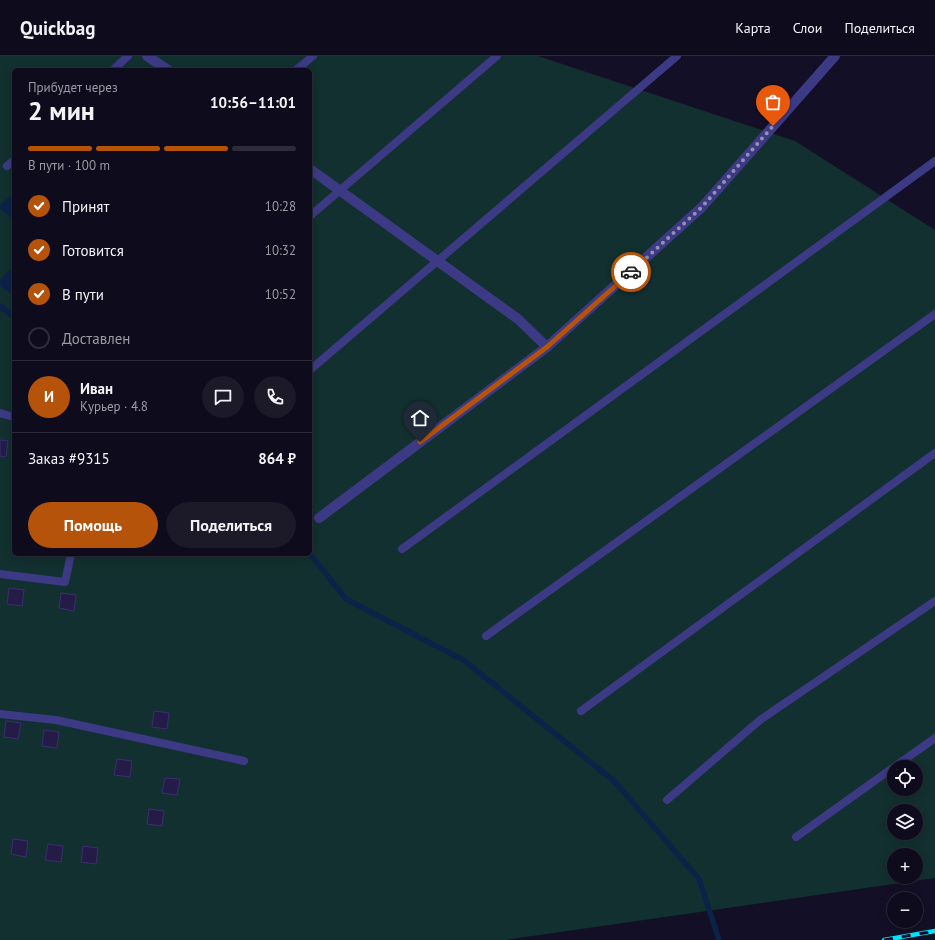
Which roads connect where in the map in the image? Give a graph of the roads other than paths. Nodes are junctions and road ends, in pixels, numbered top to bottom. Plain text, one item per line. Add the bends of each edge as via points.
1 (128, 56) edge
2 (147, 56) edge
3 (313, 56) edge
4 (497, 56) edge
5 (677, 56) edge
6 (835, 56) edge
7 (115, 68) edge
8 (165, 68) edge
9 (298, 68) edge
10 (935, 161) edge
11 (12, 162) edge
12 (7, 166) dead end
13 (312, 170) edge
14 (339, 190) junction
15 (312, 214) edge
16 (437, 261) junction
17 (935, 314) edge
18 (547, 347) junction
19 (312, 368) edge
20 (0, 413) edge
21 (12, 416) edge
22 (935, 453) edge
23 (319, 518) dead end
24 (402, 549) dead end
25 (71, 556) edge
26 (0, 574) edge
27 (935, 600) edge
28 (486, 636) dead end
29 (581, 711) dead end
30 (0, 714) edge
31 (935, 738) edge
32 (904, 760) edge
33 (244, 762) dead end
34 (887, 772) edge
35 (667, 800) dead end
36 (796, 837) dead end

1 - 7 lane
2 - 8 street
3 - 9 lane
4 - 14 lane
5 - 16 lane
6 - 18 street via 702,207
10 - 24 lane
11 - 12 lane
13 - 14 street
14 - 15 lane
14 - 16 street
16 - 18 street via 518,319
16 - 19 lane
17 - 28 lane
18 - 23 street
20 - 21 lane
22 - 29 lane
25 - 26 lane via 65,582
27 - 35 lane via 760,720
30 - 33 lane via 56,720
31 - 32 lane
34 - 36 lane

